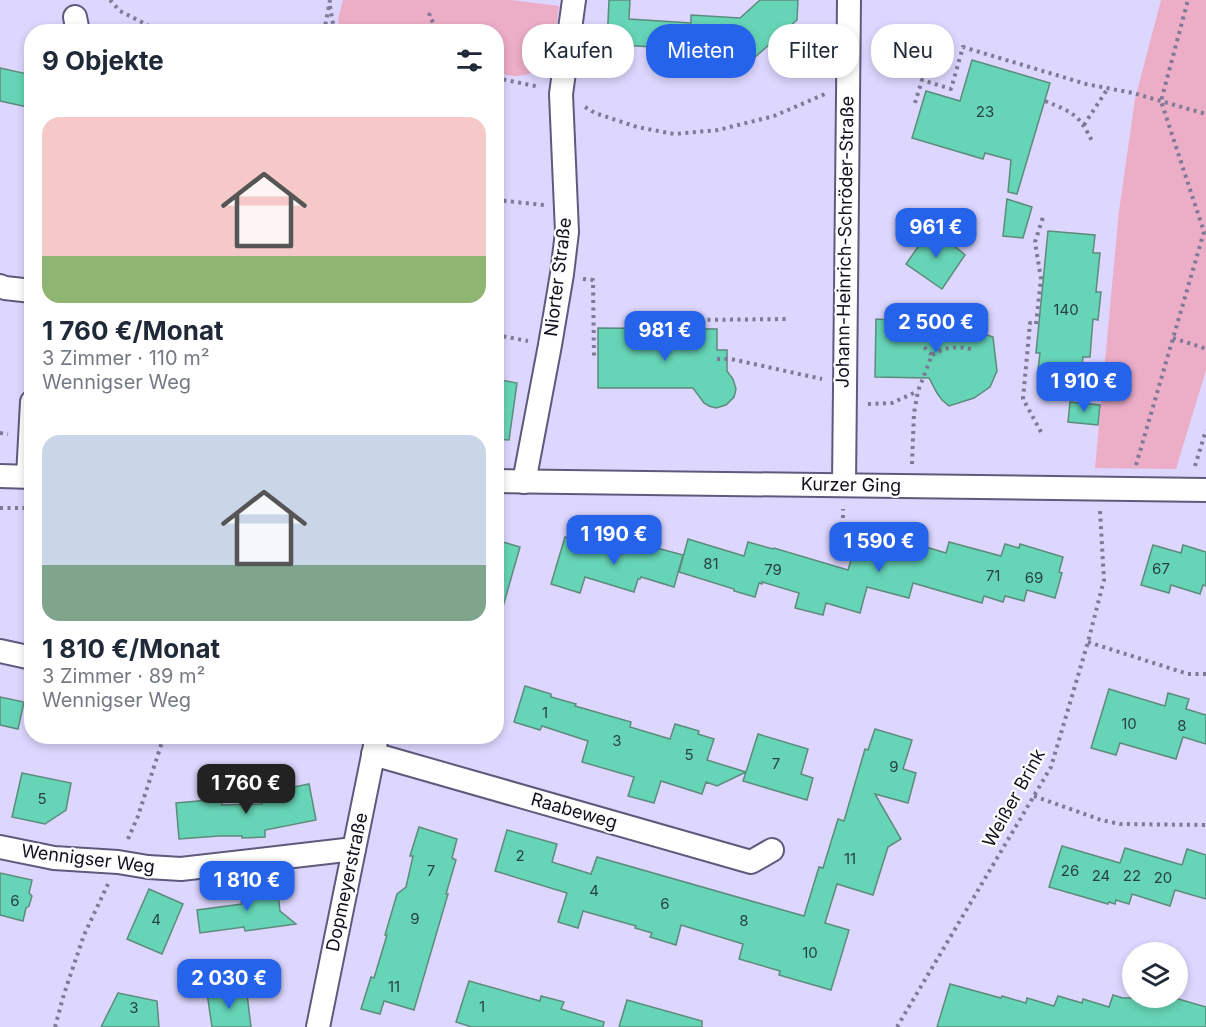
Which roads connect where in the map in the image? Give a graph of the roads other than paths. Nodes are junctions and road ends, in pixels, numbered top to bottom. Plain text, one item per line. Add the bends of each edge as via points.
1 (574, 0) edge
2 (849, 0) edge
3 (0, 286) edge
4 (24, 290) edge
5 (0, 476) edge
6 (24, 477) edge
7 (1200, 481) edge
8 (504, 482) edge
9 (524, 482) junction
10 (844, 485) junction
11 (0, 651) edge
12 (24, 656) edge
13 (375, 745) edge
14 (0, 847) edge
15 (354, 849) junction
16 (772, 850) dead end
17 (318, 1027) edge

1 - 9 street, Niorter Straße via 561,94 567,232
2 - 10 street, Johann-Heinrich-Schröder-Straße
3 - 4 street
5 - 6 street
7 - 10 street, Kurzer Ging via 1129,489
8 - 9 street, Kurzer Ging
9 - 10 street, Kurzer Ging
11 - 12 street
13 - 15 street, Dopmeyerstraße
13 - 16 street, Raabeweg via 751,862
14 - 15 street, Wennigser Weg via 54,858 180,869
15 - 17 street, Dopmeyerstraße

